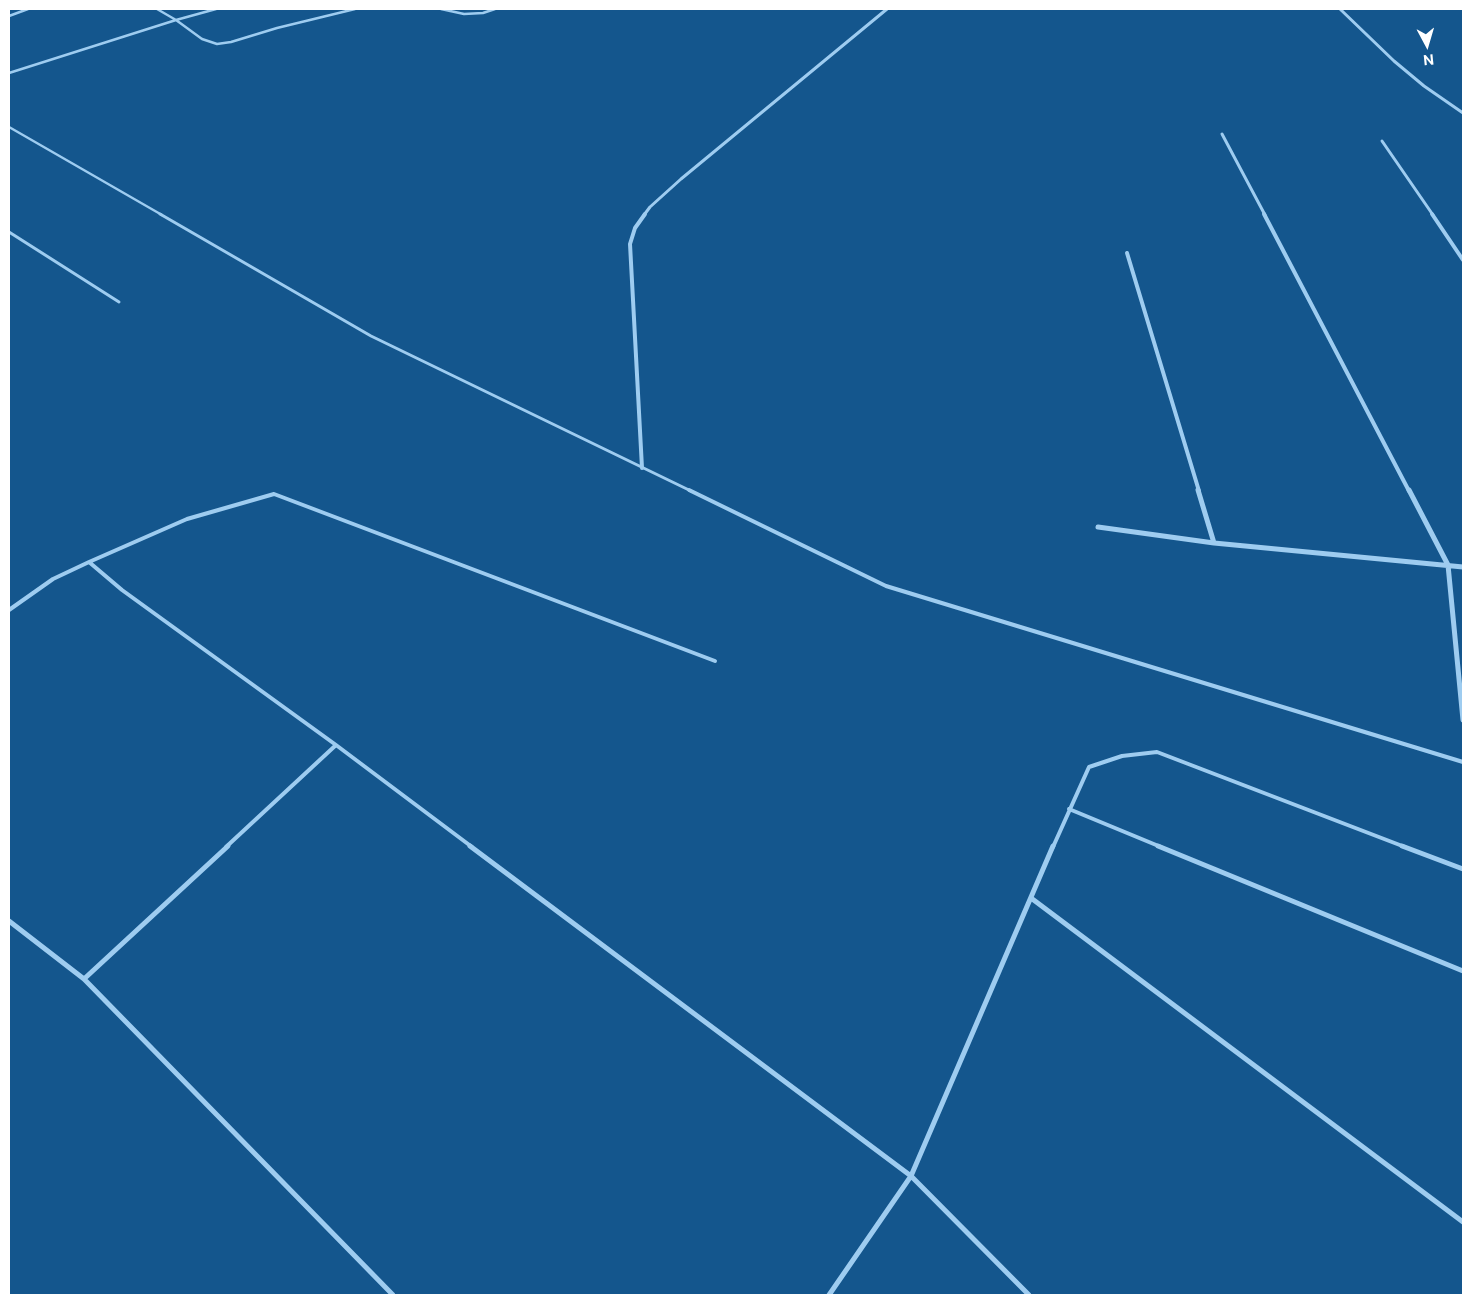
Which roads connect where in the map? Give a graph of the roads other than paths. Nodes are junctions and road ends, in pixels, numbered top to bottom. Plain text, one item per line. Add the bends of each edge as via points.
1 (28, 9) edge
2 (157, 9) edge
3 (216, 9) edge
4 (356, 9) edge
5 (441, 9) edge
6 (495, 9) edge
7 (887, 9) edge
8 (1340, 9) edge
9 (9, 16) edge
10 (176, 20) junction
11 (9, 73) edge
12 (1463, 113) edge
13 (9, 127) edge
14 (1222, 134) dead end
15 (1382, 141) dead end
16 (9, 232) edge
17 (1128, 253) dead end
18 (1463, 260) edge
19 (119, 302) dead end
20 (642, 468) junction
21 (1098, 527) dead end
22 (1214, 543) junction
23 (89, 562) junction
24 (1448, 565) junction
25 (1463, 567) edge
26 (9, 610) edge
27 (715, 661) dead end
28 (1463, 720) edge
29 (336, 745) junction
30 (1463, 762) edge
31 (1069, 810) junction
32 (1463, 869) edge
33 (1031, 898) junction
34 (9, 921) edge
35 (1463, 971) edge
36 (84, 979) junction
37 (911, 1176) junction
38 (1463, 1222) edge
39 (393, 1295) edge
40 (829, 1295) edge
41 (1029, 1295) edge

1 - 9 lane
2 - 10 lane
3 - 10 lane
4 - 10 lane via 218,44 202,39
5 - 6 lane via 464,14
7 - 20 street via 681,179 650,207 635,228 630,244
8 - 12 street via 1424,86
10 - 11 lane
13 - 20 lane via 371,336
14 - 24 street
15 - 18 street
16 - 19 lane
17 - 22 street
20 - 30 lane via 886,586
21 - 22 street
22 - 24 street
23 - 26 lane via 53,579
23 - 27 lane via 187,519 274,494
23 - 29 lane via 122,590
24 - 25 street
24 - 28 street
29 - 36 lane
29 - 37 lane
31 - 32 lane via 1089,767 1122,756 1157,752
31 - 33 lane
31 - 35 lane
33 - 37 lane
33 - 38 lane
34 - 36 lane
36 - 39 lane
37 - 40 lane
37 - 41 lane

